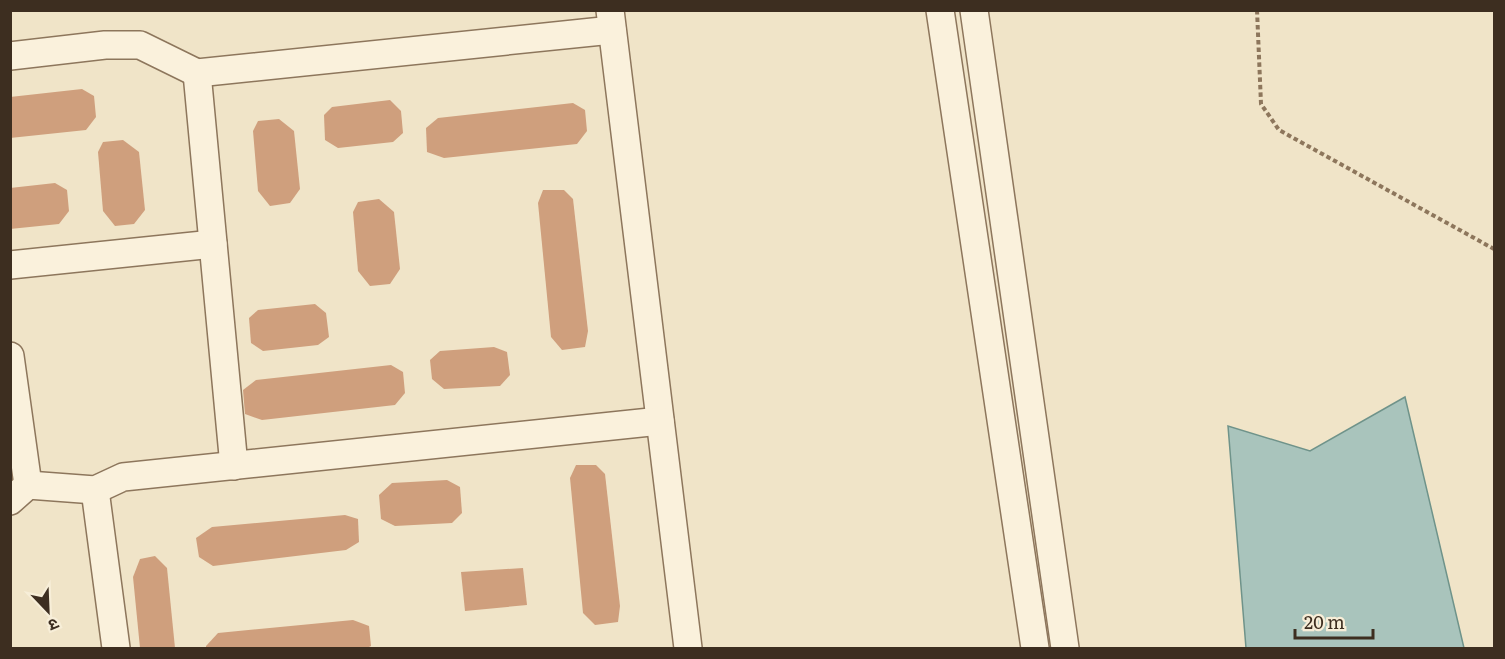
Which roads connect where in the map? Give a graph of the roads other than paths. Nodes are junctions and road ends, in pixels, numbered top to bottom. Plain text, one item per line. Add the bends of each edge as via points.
1 (940, 10) edge
2 (974, 10) edge
3 (611, 20) edge
4 (10, 56) edge
5 (197, 73) junction
6 (213, 243) junction
7 (10, 265) edge
8 (10, 356) edge
9 (660, 421) junction
10 (234, 466) junction
11 (95, 490) junction
12 (19, 493) edge
13 (116, 648) edge
14 (688, 648) edge
15 (1035, 648) edge
16 (1065, 648) edge

1 - 15 street
2 - 16 street
3 - 5 street
3 - 9 street
4 - 5 street via 140,45
5 - 6 street
6 - 7 street
6 - 10 street
8 - 12 street
9 - 10 street
9 - 14 street
10 - 11 street via 123,477
11 - 12 street
11 - 13 street

